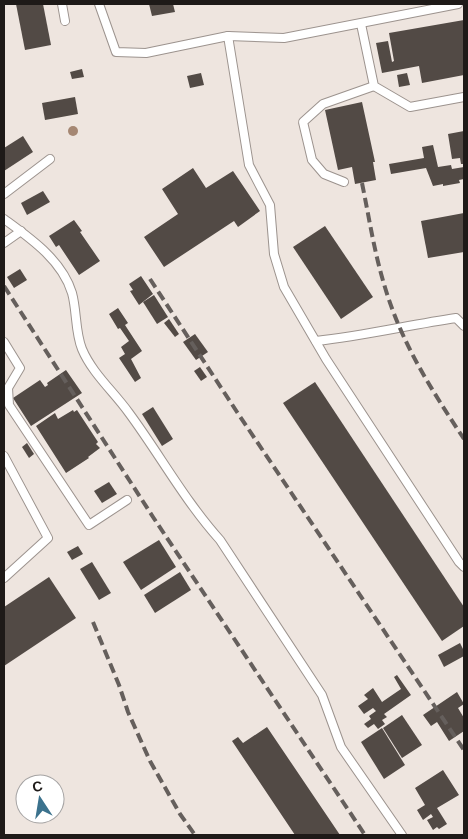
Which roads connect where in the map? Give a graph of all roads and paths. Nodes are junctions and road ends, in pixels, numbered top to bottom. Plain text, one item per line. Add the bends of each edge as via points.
1 (62, 4) edge
2 (99, 4) edge
3 (458, 4) edge
4 (429, 7) edge
5 (65, 21) dead end
6 (361, 24) junction
7 (228, 36) junction
8 (374, 86) junction
9 (464, 97) edge
10 (50, 159) dead end
11 (344, 182) dead end
12 (4, 194) edge
13 (4, 219) edge
14 (21, 232) junction
15 (4, 243) edge
16 (464, 326) edge
17 (316, 341) junction
18 (4, 342) edge
19 (4, 456) edge
20 (128, 500) dead end
21 (464, 568) edge
22 (4, 578) edge
23 (402, 835) edge

1 - 5 lane
2 - 7 lane via 116,52 146,53
3 - 4 lane
4 - 6 lane
6 - 7 lane via 284,38
6 - 8 lane
7 - 17 lane via 249,165 270,205 274,254 284,287
8 - 9 lane via 410,107
8 - 11 lane via 323,104 303,122 312,160 324,174
10 - 12 lane
13 - 14 lane
14 - 15 lane
14 - 23 lane via 59,268 72,292 81,349 129,412 200,518 225,547 322,695 341,747
16 - 17 lane via 456,318 362,336
17 - 21 lane
18 - 20 lane via 20,368 8,388 9,405 88,525
19 - 22 lane via 48,538

